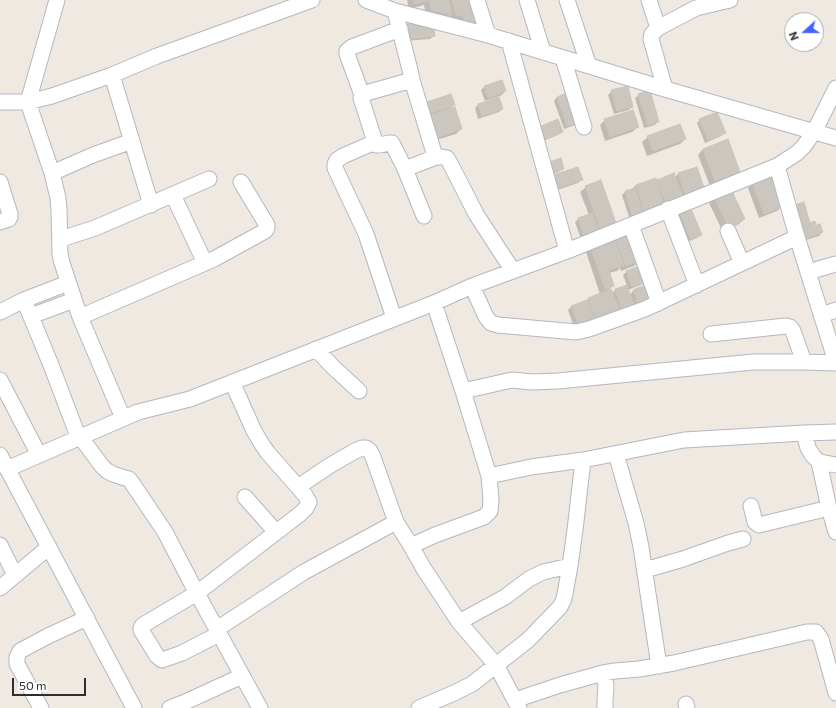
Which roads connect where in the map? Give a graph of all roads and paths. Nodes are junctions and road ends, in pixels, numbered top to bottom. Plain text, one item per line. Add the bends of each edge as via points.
1 (57, 0) edge
2 (312, 0) edge
3 (366, 0) edge
4 (477, 0) edge
5 (527, 0) edge
6 (567, 0) edge
7 (649, 0) edge
8 (730, 0) edge
9 (395, 10) junction
10 (658, 28) junction
11 (400, 29) junction
12 (488, 35) junction
13 (509, 41) junction
14 (543, 52) junction
15 (563, 58) junction
16 (589, 66) junction
17 (112, 75) junction
18 (412, 80) junction
19 (836, 88) edge
20 (665, 89) junction
21 (362, 95) junction
22 (0, 102) edge
23 (28, 102) junction
24 (584, 127) dead end
25 (814, 132) junction
26 (836, 138) edge
27 (132, 141) junction
28 (375, 142) junction
29 (436, 157) junction
30 (777, 166) junction
31 (405, 169) junction
32 (52, 173) junction
33 (210, 179) dead end
34 (0, 182) edge
35 (241, 182) dead end
36 (173, 195) junction
37 (151, 205) junction
38 (668, 210) junction
39 (424, 216) dead end
40 (0, 222) edge
41 (631, 225) junction
42 (728, 231) dead end
43 (797, 237) junction
44 (61, 239) junction
45 (567, 250) junction
46 (205, 263) junction
47 (742, 264) junction
48 (836, 264) edge
49 (513, 271) junction
50 (808, 272) junction
51 (68, 283) junction
52 (697, 285) junction
53 (472, 286) junction
54 (24, 300) junction
55 (74, 300) junction
56 (434, 303) junction
57 (659, 303) junction
58 (836, 310) edge
59 (0, 312) edge
60 (821, 315) junction
61 (31, 316) junction
62 (80, 317) junction
63 (394, 318) junction
64 (710, 334) dead end
65 (316, 349) junction
66 (804, 362) junction
67 (836, 363) edge
68 (232, 382) junction
69 (2, 389) edge
70 (359, 391) dead end
71 (463, 391) junction
72 (123, 418) junction
73 (836, 432) edge
74 (804, 433) junction
75 (80, 438) junction
76 (616, 454) junction
77 (0, 455) edge
78 (39, 455) junction
79 (583, 460) junction
80 (820, 462) junction
81 (836, 465) edge
82 (7, 469) junction
83 (490, 476) junction
84 (298, 487) junction
85 (245, 497) dead end
86 (751, 506) dead end
87 (829, 508) junction
88 (396, 522) junction
89 (276, 532) junction
90 (836, 532) edge
91 (743, 539) dead end
92 (0, 545) edge
93 (411, 546) junction
94 (49, 547) junction
95 (570, 566) junction
96 (645, 570) junction
97 (15, 576) junction
98 (0, 588) edge
99 (197, 593) junction
100 (86, 618) junction
101 (459, 622) junction
102 (218, 631) junction
103 (831, 650) edge
104 (496, 665) junction
105 (659, 666) junction
106 (603, 673) junction
107 (242, 676) junction
108 (836, 692) edge
109 (517, 704) edge
110 (41, 708) edge
111 (134, 708) edge
112 (170, 708) edge
113 (260, 708) edge
114 (419, 708) edge
115 (605, 708) edge

1 - 23 street
2 - 17 street
3 - 9 street
4 - 12 street
5 - 14 street
6 - 16 street
7 - 10 street
8 - 10 street via 696,8
9 - 11 street
9 - 12 street
10 - 20 street via 651,39
11 - 18 street
11 - 21 street via 347,51
12 - 13 street
13 - 14 street
13 - 45 street
14 - 15 street
15 - 16 street
15 - 24 street
16 - 20 street
17 - 23 street
17 - 27 street
18 - 21 street
18 - 29 street
19 - 25 street
20 - 25 street
21 - 28 street
22 - 23 street
23 - 32 street
25 - 26 street
25 - 30 street via 797,153
27 - 32 street
27 - 37 street
28 - 31 street via 376,145 392,143
28 - 63 street via 343,156 337,160 335,168 366,234
29 - 31 street
29 - 49 street via 447,158 476,214
30 - 38 street
30 - 43 street
31 - 39 street
32 - 44 street
33 - 36 street
34 - 40 street via 10,214 9,219
35 - 46 street via 267,228
36 - 37 street
36 - 46 street
37 - 44 street
38 - 41 street
38 - 52 street
41 - 45 street
41 - 57 street
42 - 47 street
43 - 47 street
43 - 50 street
44 - 51 street via 60,254
45 - 49 street
46 - 62 street
47 - 52 street
48 - 50 street
49 - 53 street
50 - 60 street
51 - 54 street
51 - 55 street
52 - 57 street
53 - 56 street
53 - 57 street via 486,317 498,326 576,332
54 - 59 street
54 - 61 street
55 - 61 street
55 - 62 street
56 - 63 street
56 - 71 street
58 - 60 street
60 - 67 street
61 - 75 street
62 - 72 street
63 - 65 street
64 - 66 street via 790,327
65 - 68 street
65 - 70 street
66 - 67 street
66 - 71 street via 753,362 541,382 512,380
68 - 72 street via 190,399
68 - 84 street via 263,446
69 - 78 street
71 - 83 street
72 - 75 street
73 - 74 street
74 - 76 street via 684,440
74 - 80 street via 808,448
75 - 78 street
75 - 99 street via 107,471 129,479 165,532
76 - 79 street
76 - 96 street via 636,523
77 - 82 street
78 - 82 street
79 - 83 street
79 - 95 street
80 - 81 street
80 - 87 street
82 - 94 street
83 - 93 street via 490,511 484,517
84 - 88 street via 345,456 366,448 373,457
84 - 89 street via 309,502 308,505
85 - 89 street
86 - 87 street via 759,525
87 - 90 street
88 - 93 street
88 - 102 street via 304,572
89 - 99 street
91 - 96 street
92 - 97 street
93 - 101 street
94 - 97 street
94 - 100 street
95 - 101 street via 543,572 529,579 505,597
95 - 104 street via 560,607 528,640
96 - 105 street
97 - 98 street
99 - 102 street
99 - 102 street via 143,625 141,630 162,660 182,653
100 - 110 street via 20,651 17,664
100 - 111 street
101 - 104 street
102 - 107 street
103 - 105 street via 816,632 807,632
103 - 108 street
104 - 109 street
104 - 114 street via 472,684
105 - 106 street
106 - 109 street via 560,685
106 - 115 street via 606,685
107 - 112 street
107 - 113 street

